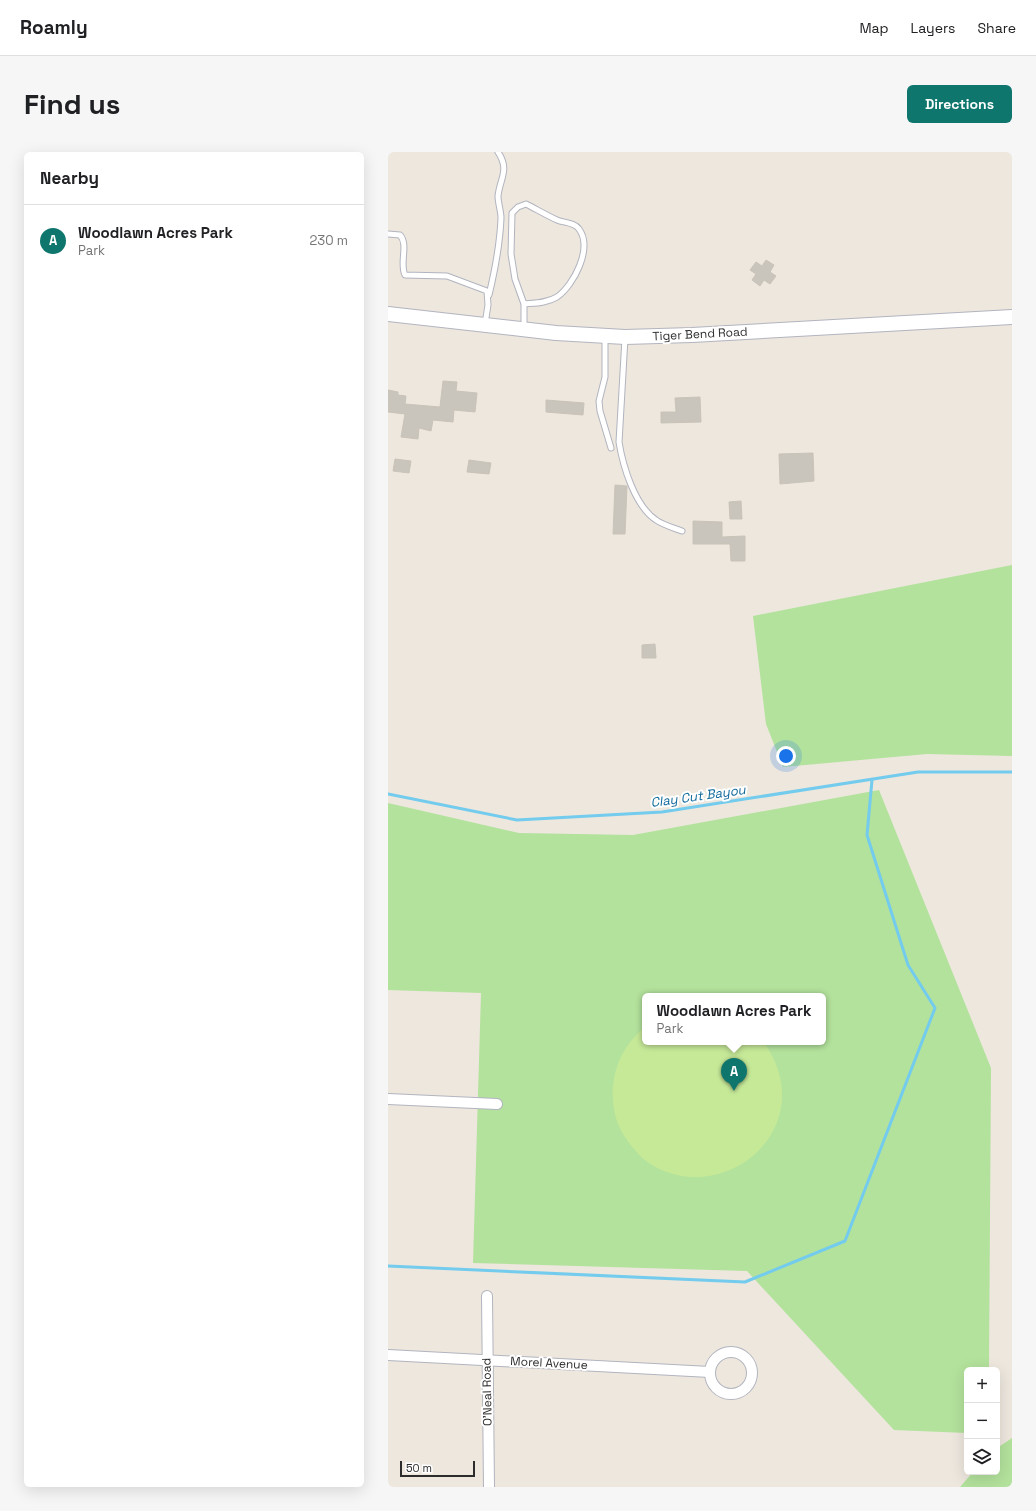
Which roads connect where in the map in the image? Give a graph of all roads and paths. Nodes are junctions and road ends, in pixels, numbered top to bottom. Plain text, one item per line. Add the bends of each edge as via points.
1 (498, 152) edge
2 (388, 234) edge
3 (489, 296) junction
4 (524, 304) junction
5 (388, 314) edge
6 (1012, 316) edge
7 (485, 326) junction
8 (524, 330) junction
9 (605, 336) junction
10 (625, 337) junction
11 (611, 448) dead end
12 (682, 531) dead end
13 (388, 1099) edge
14 (497, 1104) dead end
15 (487, 1296) dead end
16 (388, 1355) edge
17 (487, 1360) junction
18 (710, 1372) junction
19 (489, 1487) edge

1 - 3 lane via 505,169 498,197 501,217
2 - 3 lane via 402,237 405,275 447,276 484,288
3 - 7 lane
4 - 4 lane via 515,279 511,232 512,213 526,204 558,220 573,224 579,230 583,242 582,259 567,287 556,297 544,302
4 - 8 lane
5 - 7 main road, Tiger Bend Road
6 - 10 main road, Tiger Bend Road
7 - 8 main road, Tiger Bend Road
8 - 9 main road, Tiger Bend Road
9 - 10 main road, Tiger Bend Road
9 - 11 lane via 604,377 599,401
10 - 12 lane via 619,442 621,455 641,506 657,521
13 - 14 street
15 - 17 street, O'Neal Road
16 - 17 street, Morel Avenue
17 - 18 street, Morel Avenue
17 - 19 street, O'Neal Road
18 - 18 street via 715,1359 728,1352 741,1355 747,1360 752,1373 748,1386 730,1394 717,1390 710,1378

